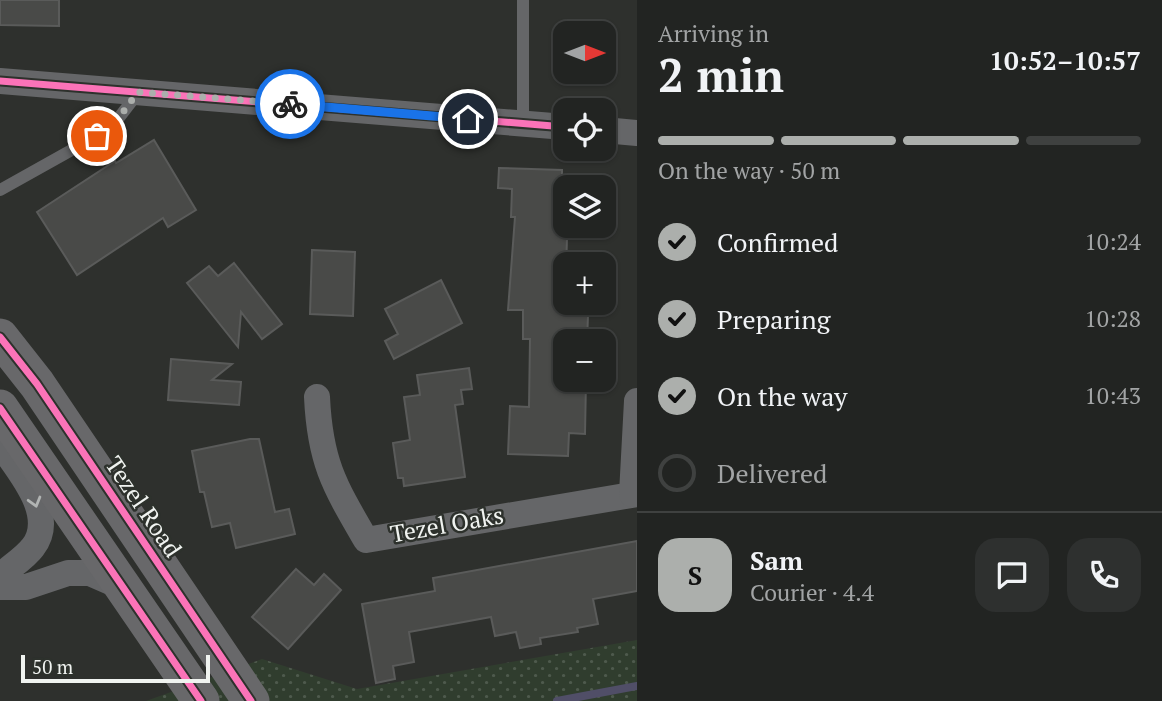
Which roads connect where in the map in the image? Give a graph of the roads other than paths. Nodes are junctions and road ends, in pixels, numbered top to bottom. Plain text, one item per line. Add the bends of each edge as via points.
1 (523, 0) edge
2 (0, 81) edge
3 (138, 92) junction
4 (523, 124) junction
5 (553, 126) edge
6 (616, 131) edge
7 (637, 133) edge
8 (0, 190) edge
9 (0, 338) edge
10 (317, 397) dead end
11 (637, 401) edge
12 (0, 408) edge
13 (0, 444) edge
14 (634, 494) edge
15 (0, 576) edge
16 (0, 587) edge
17 (124, 588) junction
18 (201, 701) edge
19 (251, 701) edge

1 - 4 lane
2 - 3 street
3 - 4 street
3 - 8 lane via 111,128
4 - 5 street
6 - 7 street
9 - 19 main road, Tezel Road via 37,384
10 - 14 street, Tezel Oaks via 319,439 334,484 366,540
11 - 14 street
12 - 17 main road
13 -> 15 street via 32,490 40,533 33,547
16 - 17 street via 26,587 68,573 90,573
17 - 18 main road

